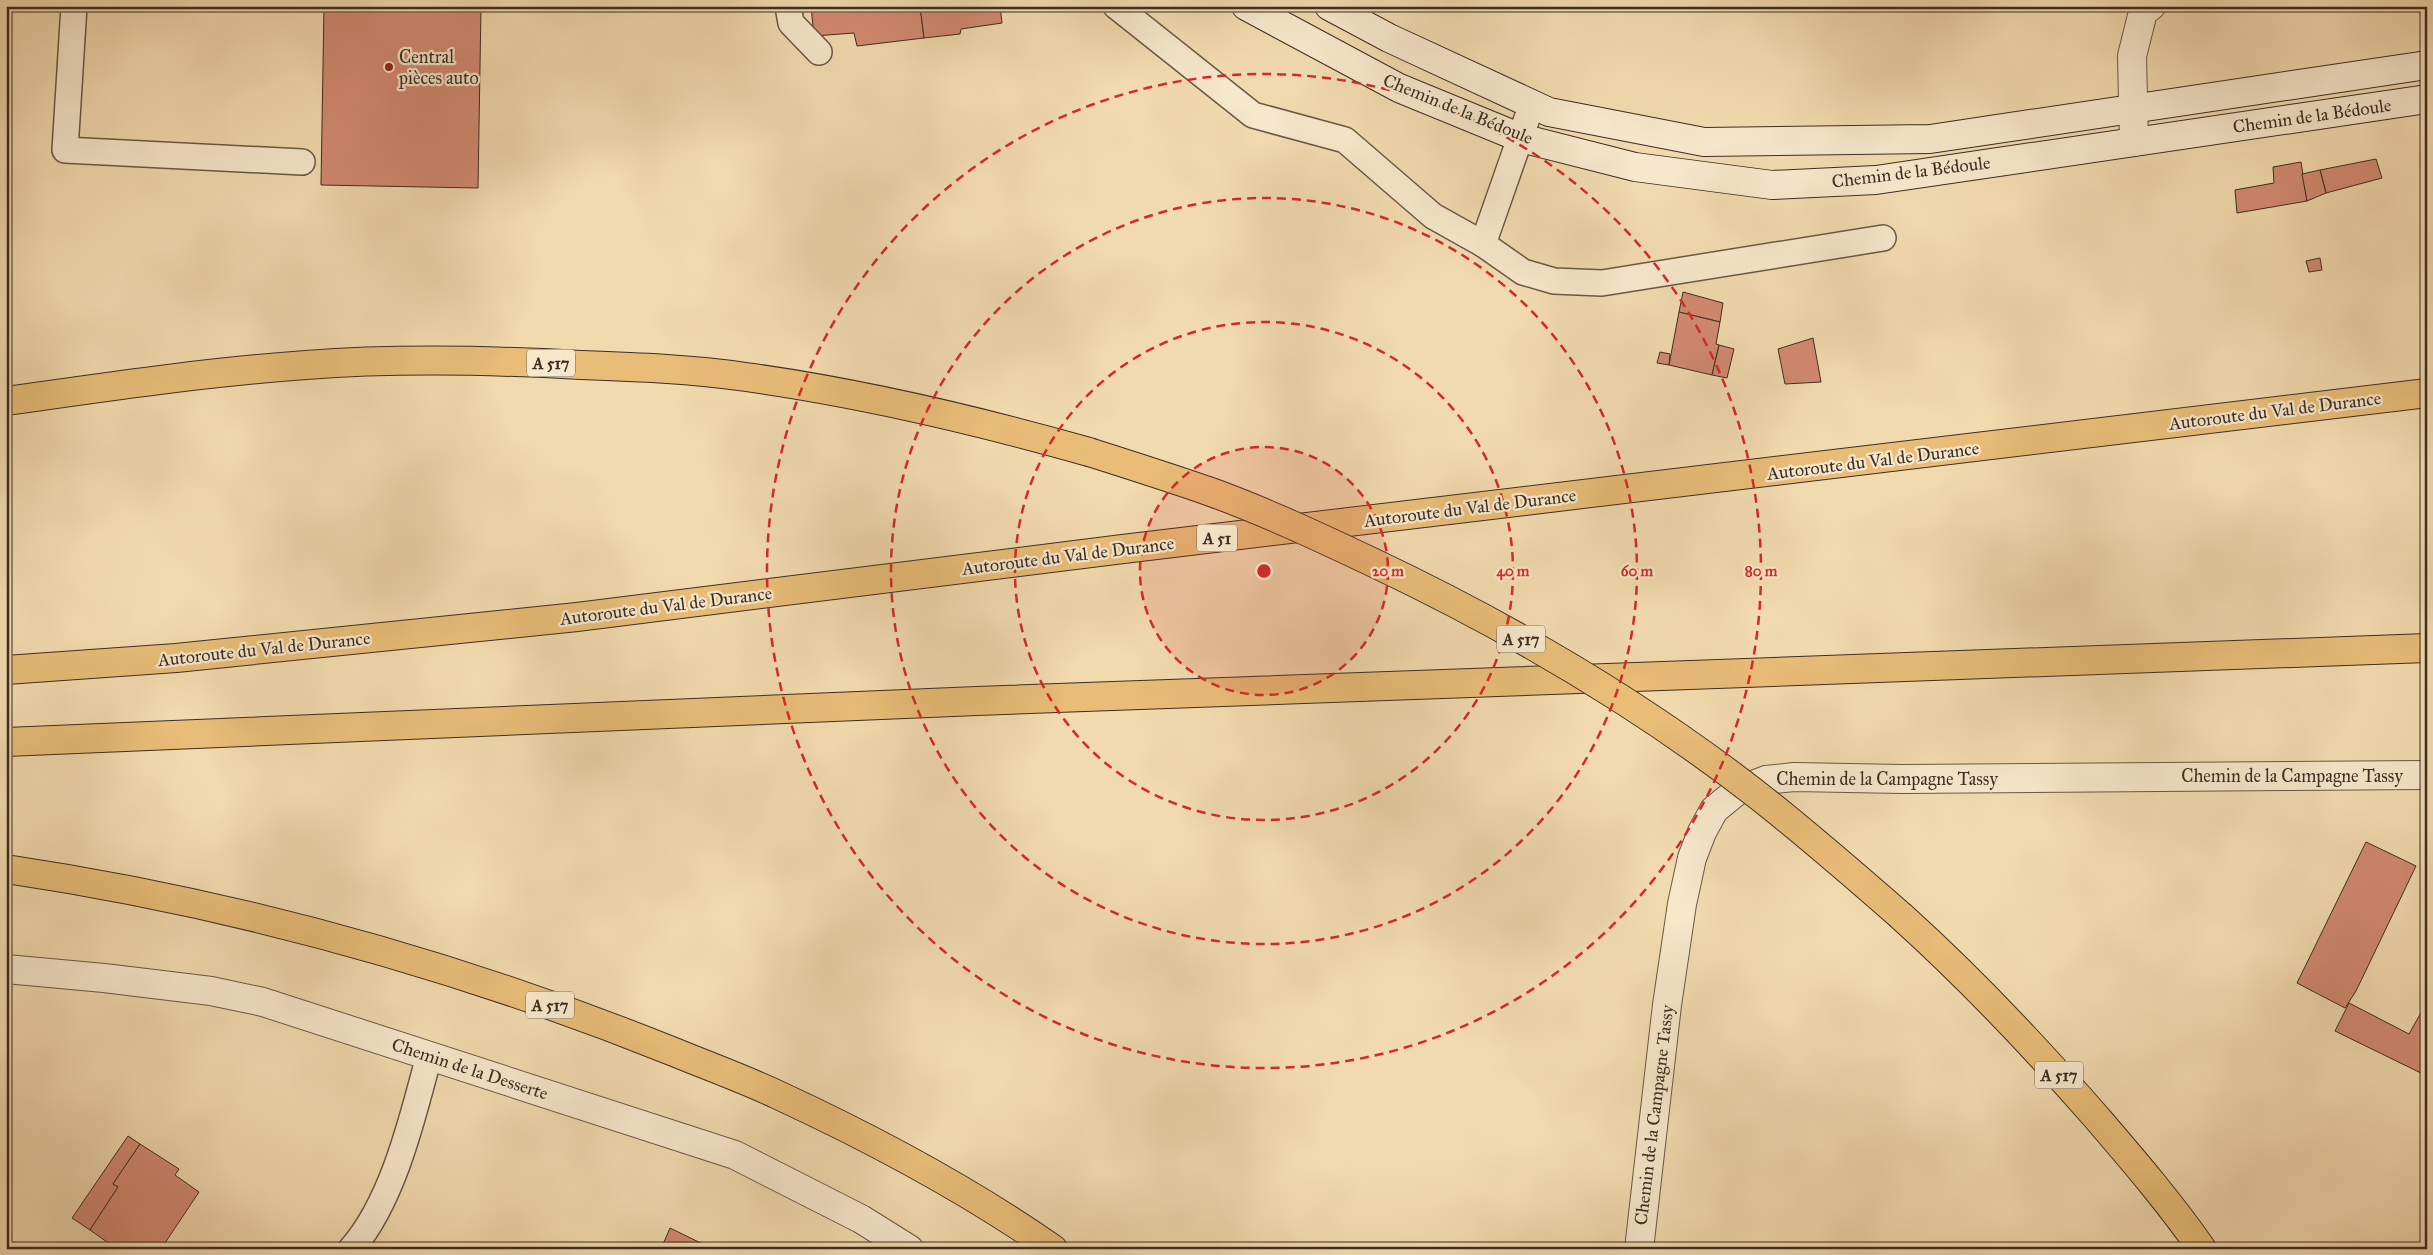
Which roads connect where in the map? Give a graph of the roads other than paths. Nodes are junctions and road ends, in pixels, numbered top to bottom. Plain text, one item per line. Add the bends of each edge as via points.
1 (74, 6) edge
2 (788, 6) edge
3 (1116, 6) edge
4 (1329, 6) edge
5 (2151, 6) edge
6 (1260, 9) edge
7 (819, 52) dead end
8 (2427, 65) edge
9 (2427, 99) edge
10 (1532, 104) junction
11 (2134, 108) junction
12 (1521, 138) junction
13 (2134, 142) junction
14 (302, 162) dead end
15 (1883, 238) dead end
16 (1483, 244) junction
17 (2427, 393) edge
18 (6, 401) edge
19 (2427, 648) edge
20 (6, 670) edge
21 (6, 742) edge
22 (2427, 775) edge
23 (6, 868) edge
24 (6, 969) edge
25 (429, 1056) junction
26 (351, 1249) edge
27 (909, 1249) edge
28 (1054, 1249) edge
29 (1639, 1249) edge
30 (2202, 1249) edge

1 - 14 lane via 64,150
2 - 7 lane via 791,23
3 - 16 lane via 1253,114 1345,140 1433,216
4 - 10 street, Chemin de la Bédoule via 1389,38
5 - 11 street via 2143,12 2132,56
6 - 12 street, Chemin de la Bédoule via 1399,88
8 - 11 street, Chemin de la Bédoule
9 - 13 street, Chemin de la Bédoule
10 - 11 street, Chemin de la Bédoule via 1548,112 1704,142 1930,139
10 - 12 lane
11 - 13 street
12 - 13 street, Chemin de la Bédoule via 1635,167 1772,185 1876,180
12 - 16 lane
15 - 16 lane via 1602,282 1554,281 1523,272
17 - 20 highway, Autoroute du Val de Durance / A 51 via 578,617 176,658
18 - 30 highway, A 517, bridge via 138,382 308,365 485,360 654,368 744,377 978,421 1089,452 1212,493 1321,538 1421,585 1543,651 1614,695 1754,792 1826,850 1955,965 2017,1029 2130,1157
19 - 21 highway via 987,701
22 - 29 street, Chemin de la Campagne Tassy via 1794,777 1766,780 1737,791 1714,810 1702,832 1692,858 1682,904
23 - 28 highway, A 517 via 198,905 357,944 447,970 592,1019 777,1094 921,1167
24 - 25 street, Chemin de la Desserte via 220,993 263,1002
25 - 26 lane via 408,1134 376,1214
25 - 27 street, Chemin de la Desserte via 734,1156 845,1211

